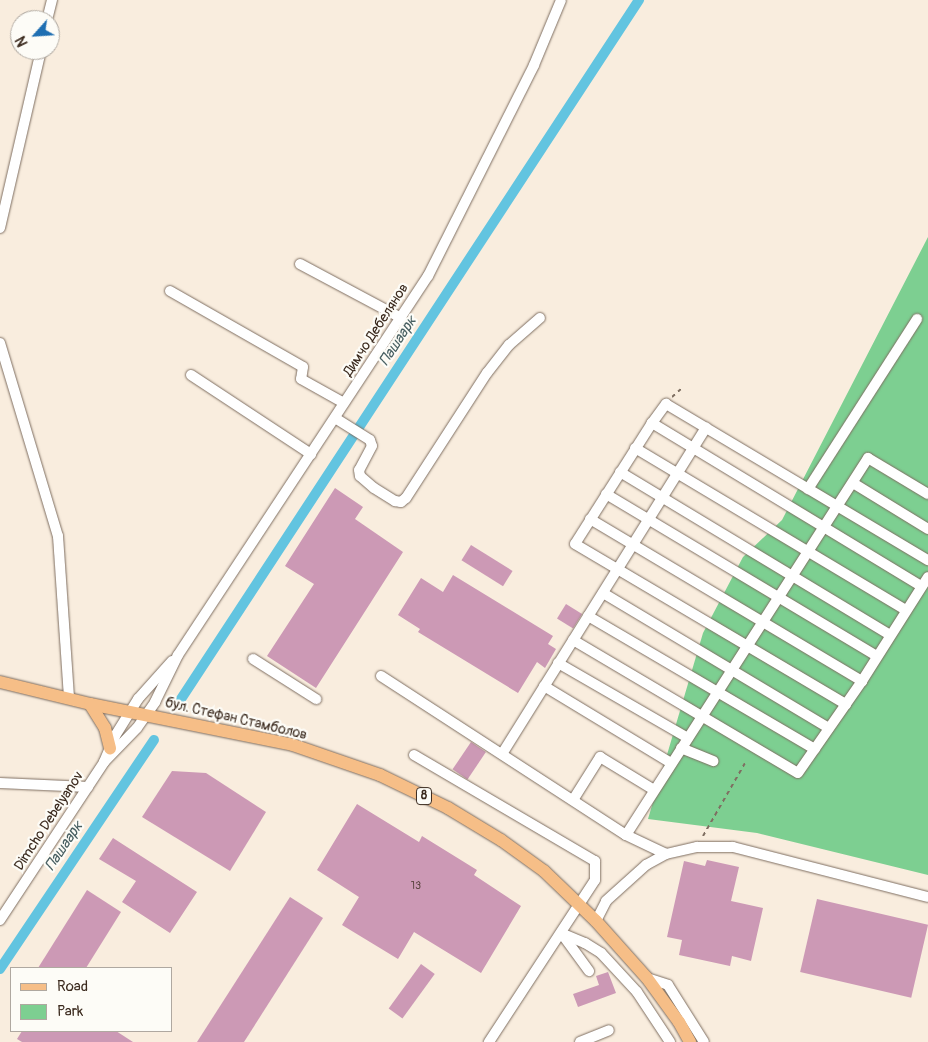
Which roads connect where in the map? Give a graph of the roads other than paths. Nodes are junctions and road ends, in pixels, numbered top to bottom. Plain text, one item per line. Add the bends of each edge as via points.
1 (561, 0) edge
2 (39, 60) edge
3 (2, 212) edge
4 (0, 228) edge
5 (300, 264) dead end
6 (170, 291) dead end
7 (400, 318) junction
8 (540, 318) dead end
9 (917, 319) dead end
10 (0, 343) edge
11 (191, 375) dead end
12 (344, 403) junction
13 (335, 418) junction
14 (652, 423) junction
15 (706, 428) junction
16 (635, 448) junction
17 (694, 448) junction
18 (311, 454) junction
19 (620, 472) junction
20 (678, 473) junction
21 (853, 483) junction
22 (808, 488) junction
23 (606, 494) junction
24 (928, 494) edge
25 (662, 498) junction
26 (837, 506) junction
27 (590, 519) junction
28 (648, 520) junction
29 (824, 526) junction
30 (928, 529) edge
31 (634, 544) junction
32 (808, 551) junction
33 (928, 560) edge
34 (618, 568) junction
35 (793, 575) junction
36 (928, 577) edge
37 (921, 586) junction
38 (603, 593) junction
39 (779, 597) junction
40 (906, 610) junction
41 (588, 616) junction
42 (763, 621) junction
43 (890, 635) junction
44 (573, 640) junction
45 (747, 646) junction
46 (178, 655) junction
47 (877, 656) junction
48 (253, 659) dead end
49 (558, 663) junction
50 (731, 670) junction
51 (381, 676) dead end
52 (862, 681) junction
53 (0, 682) edge
54 (544, 686) junction
55 (717, 693) junction
56 (69, 699) junction
57 (316, 699) dead end
58 (90, 704) junction
59 (846, 704) junction
60 (130, 712) junction
61 (147, 715) junction
62 (702, 716) junction
63 (830, 728) junction
64 (688, 738) junction
65 (110, 748) junction
66 (681, 748) junction
67 (815, 749) junction
68 (502, 754) junction
69 (414, 756) dead end
70 (104, 762) junction
71 (714, 762) dead end
72 (672, 763) junction
73 (0, 783) edge
74 (88, 787) junction
75 (654, 790) junction
76 (573, 800) junction
77 (626, 835) junction
78 (666, 854) junction
79 (928, 897) edge
80 (580, 905) junction
81 (0, 920) edge
82 (596, 921) junction
83 (561, 933) junction
84 (590, 971) dead end
85 (647, 978) junction
86 (609, 1030) dead end
87 (489, 1042) edge
88 (580, 1042) edge
89 (670, 1042) edge
90 (690, 1042) edge
91 (704, 1042) edge

1 - 7 street, Димчо Дебелянов via 534,65 428,276
2 - 3 street
3 - 4 street
5 - 7 street
6 - 12 street via 303,367 301,379
7 - 12 street, Димчо Дебелянов
8 - 13 street via 509,345 487,373 401,502 388,497 360,476 359,470 372,446 370,440
9 - 22 street
10 - 56 street via 58,536
11 - 18 street
12 - 13 street, Димчо Дебелянов
13 - 18 street, Димчо Дебелянов
14 - 15 street via 666,404
14 - 16 street
14 - 17 street
15 - 17 street
15 - 22 street
16 - 19 street
16 - 20 street
17 - 20 street
17 - 29 street
18 - 46 street, Димчо Дебелянов
19 - 23 street
19 - 25 street
20 - 25 street
20 - 32 street
21 - 24 street via 868,458
21 - 26 street
21 - 30 street
22 - 26 street
23 - 27 street
23 - 28 street
25 - 28 street
25 - 35 street
26 - 29 street
26 - 33 street
27 - 31 street
27 - 34 street via 575,544
28 - 31 street
28 - 39 street
29 - 32 street
29 - 37 street
31 - 34 street
31 - 42 street
32 - 35 street
32 - 40 street
34 - 38 street
34 - 45 street
35 - 39 street
35 - 43 street
36 - 37 street
37 - 40 street
38 - 41 street
38 - 50 street
39 - 42 street
39 - 47 street
40 - 43 street
41 - 44 street
41 - 55 street
42 - 45 street
42 - 52 street
43 - 47 street
44 - 49 street
44 - 62 street
45 - 50 street
45 - 59 street
46 - 60 street, Димчо Дебелянов via 149,684
46 - 61 street, Димчо Дебелянов
47 - 52 street
48 - 57 street
49 - 54 street
49 - 64 street
50 - 55 street
50 - 63 street
51 - 68 street
52 - 59 street
53 - 56 main road, бул. Стефан Стамболов / 8
54 - 68 street
54 - 72 street
55 - 62 street
55 - 67 street
56 - 58 main road, бул. Стефан Стамболов / 8
58 - 60 main road, бул. Стефан Стамболов / 8
58 - 65 main road via 104,728
59 - 63 street
60 - 61 main road, бул. Стефан Стамболов / 8
60 - 65 street, Димчо Дебелянов
61 - 70 street, Димчо Дебелянов
61 - 80 main road, бул. Стефан Стамболов / 8 via 292,745 380,775 448,808 501,840 544,871
62 - 64 street
62 - 67 street via 798,773
63 - 67 street
64 - 66 street
65 - 70 street, Димчо Дебелянов
66 - 71 street
66 - 72 street
68 - 76 street
69 - 80 street via 595,861 595,880
70 - 74 street, Dimcho Debelyanov
72 - 75 street
73 - 74 street
74 - 81 street, Dimcho Debelyanov
75 - 76 street via 600,757
75 - 77 street
76 - 77 street
77 - 78 street
78 - 79 street via 697,847 733,847
78 - 82 street via 625,882 606,901
80 - 82 main road, бул. Стефан Стамболов / 8
80 - 83 street
82 - 85 main road, бул. Стефан Стамболов / 8
83 - 84 street
83 - 87 street
83 - 89 street via 601,953 637,992
85 - 90 main road, бул. Стефан Стамболов / 8
85 - 91 street via 668,985
86 - 88 street

